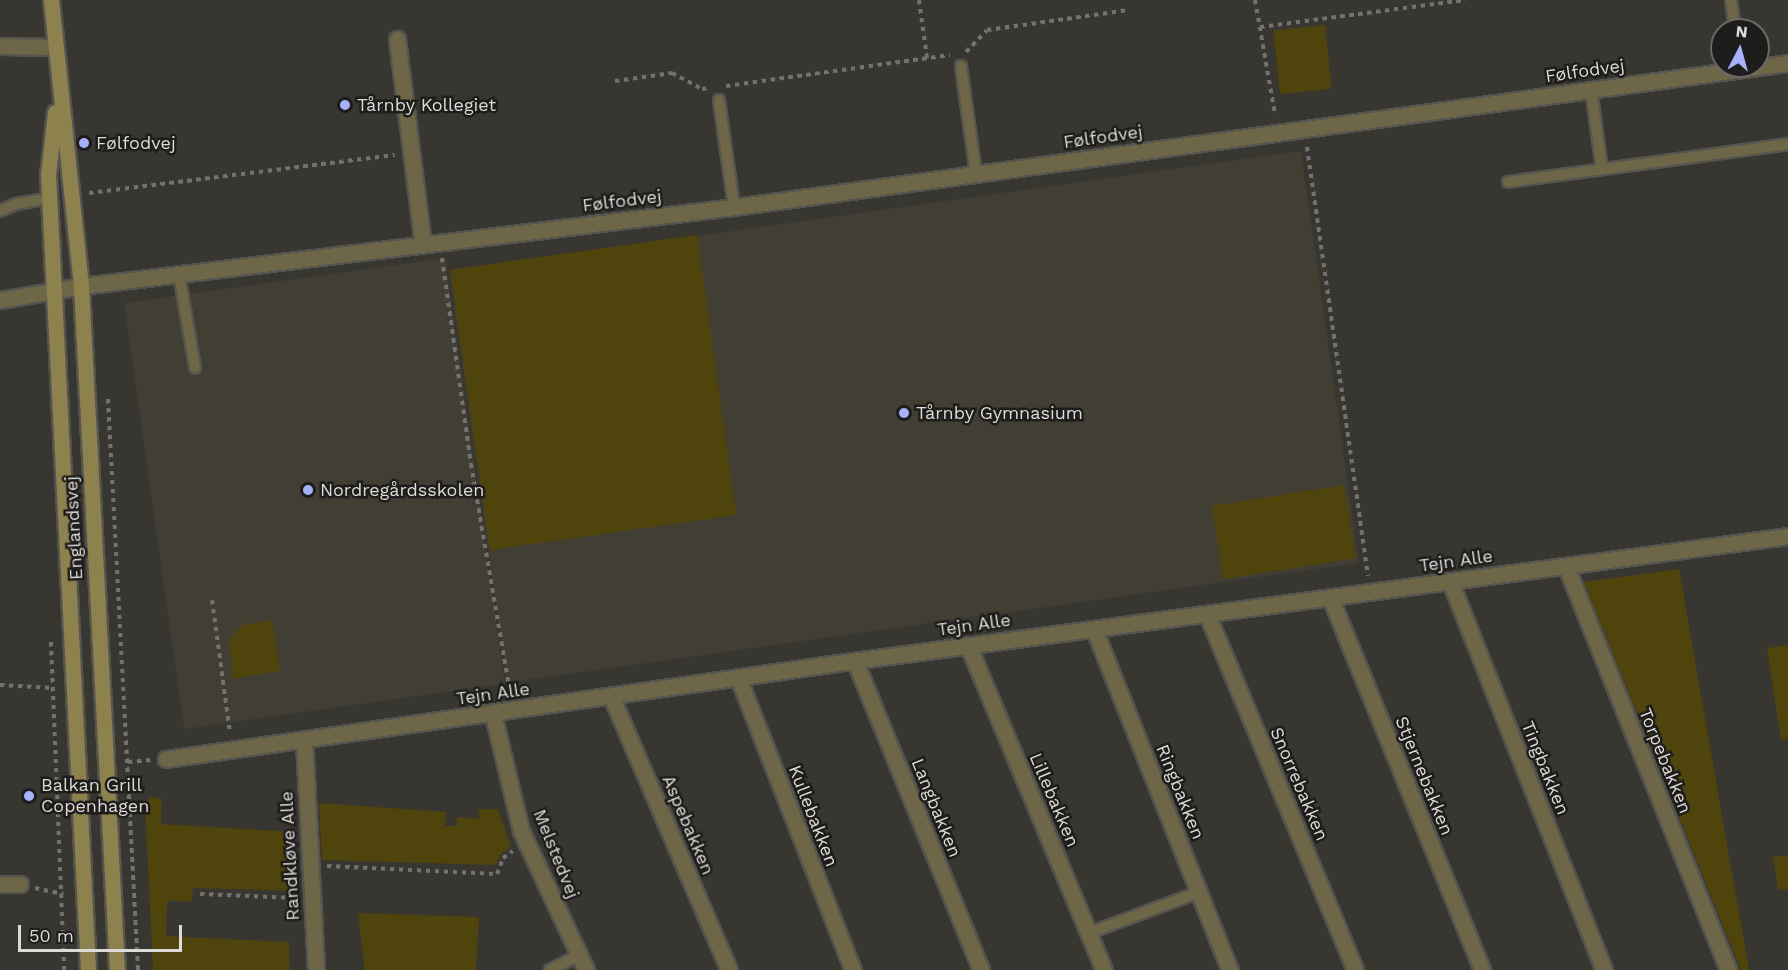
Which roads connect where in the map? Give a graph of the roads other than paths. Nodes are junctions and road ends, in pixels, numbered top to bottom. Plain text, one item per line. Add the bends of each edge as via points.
1 (51, 0) edge
2 (1731, 0) edge
3 (1733, 18) edge
4 (397, 39) dead end
5 (0, 46) edge
6 (54, 47) junction
7 (1788, 63) edge
8 (1770, 65) edge
9 (962, 66) dead end
10 (1710, 72) edge
11 (58, 85) junction
12 (1591, 90) junction
13 (719, 100) dead end
14 (1788, 144) edge
15 (1602, 169) junction
16 (976, 174) junction
17 (1508, 182) dead end
18 (49, 198) junction
19 (734, 207) junction
20 (0, 212) edge
21 (423, 244) junction
22 (179, 274) junction
23 (81, 286) junction
24 (53, 290) junction
25 (0, 300) edge
26 (195, 368) dead end
27 (1788, 537) edge
28 (1566, 566) junction
29 (1450, 581) junction
30 (1330, 597) junction
31 (1207, 614) junction
32 (1094, 629) junction
33 (968, 645) junction
34 (855, 661) junction
35 (738, 677) junction
36 (611, 696) junction
37 (494, 714) junction
38 (304, 740) junction
39 (166, 759) road end
40 (0, 884) edge
41 (20, 884) road end
42 (1199, 892) junction
43 (1089, 933) junction
44 (579, 955) junction
45 (88, 970) edge
46 (117, 970) edge
47 (316, 970) edge
48 (550, 970) edge
49 (586, 970) edge
50 (729, 970) edge
51 (853, 970) edge
52 (981, 970) edge
53 (1104, 970) edge
54 (1230, 970) edge
55 (1356, 970) edge
56 (1482, 970) edge
57 (1604, 970) edge
58 (1728, 970) edge

1 - 6 street, Englandsvej
2 - 3 lane
4 - 21 street
5 - 6 street
6 - 11 street, Englandsvej
7 - 8 street, Følfodvej
9 - 16 lane
10 - 12 street, Følfodvej
11 - 18 street, Englandsvej
11 - 23 street, Englandsvej
12 - 15 lane
12 - 16 street, Følfodvej
13 - 19 lane
14 - 15 lane
15 - 17 lane
16 - 19 street, Følfodvej
18 - 20 lane via 16,204
18 - 24 street, Englandsvej
19 - 21 street, Følfodvej
21 - 22 street, Følfodvej
22 - 23 street, Følfodvej
22 - 26 lane
23 - 24 street, Følfodvej
23 - 46 street, Englandsvej
24 - 25 street, Følfodvej
24 - 45 street, Englandsvej
27 - 28 street, Tejn Alle
28 - 29 street, Tejn Alle
28 - 58 street, Torpebakken
29 - 30 street, Tejn Alle
29 - 57 street, Tingbakken
30 - 31 street, Tejn Alle
30 - 56 street, Stjernebakken
31 - 32 street, Tejn Alle
31 - 55 street, Snorrebakken
32 - 33 street, Tejn Alle
32 - 42 street, Ringbakken
33 - 34 street, Tejn Alle
33 - 43 street, Lillebakken
34 - 35 street, Tejn Alle
34 - 52 street, Langbakken
35 - 36 street, Tejn Alle
35 - 51 street, Kullebakken
36 - 37 street, Tejn Alle
36 - 50 street, Aspebakken
37 - 38 street, Tejn Alle
37 - 44 street, Melstedvej via 526,842
38 - 39 street, Tejn Alle
38 - 47 street, Randkløve Alle
40 - 41 street
42 - 43 lane
42 - 54 street, Ringbakken
43 - 53 street, Lillebakken
44 - 48 lane
44 - 49 street, Melstedvej

